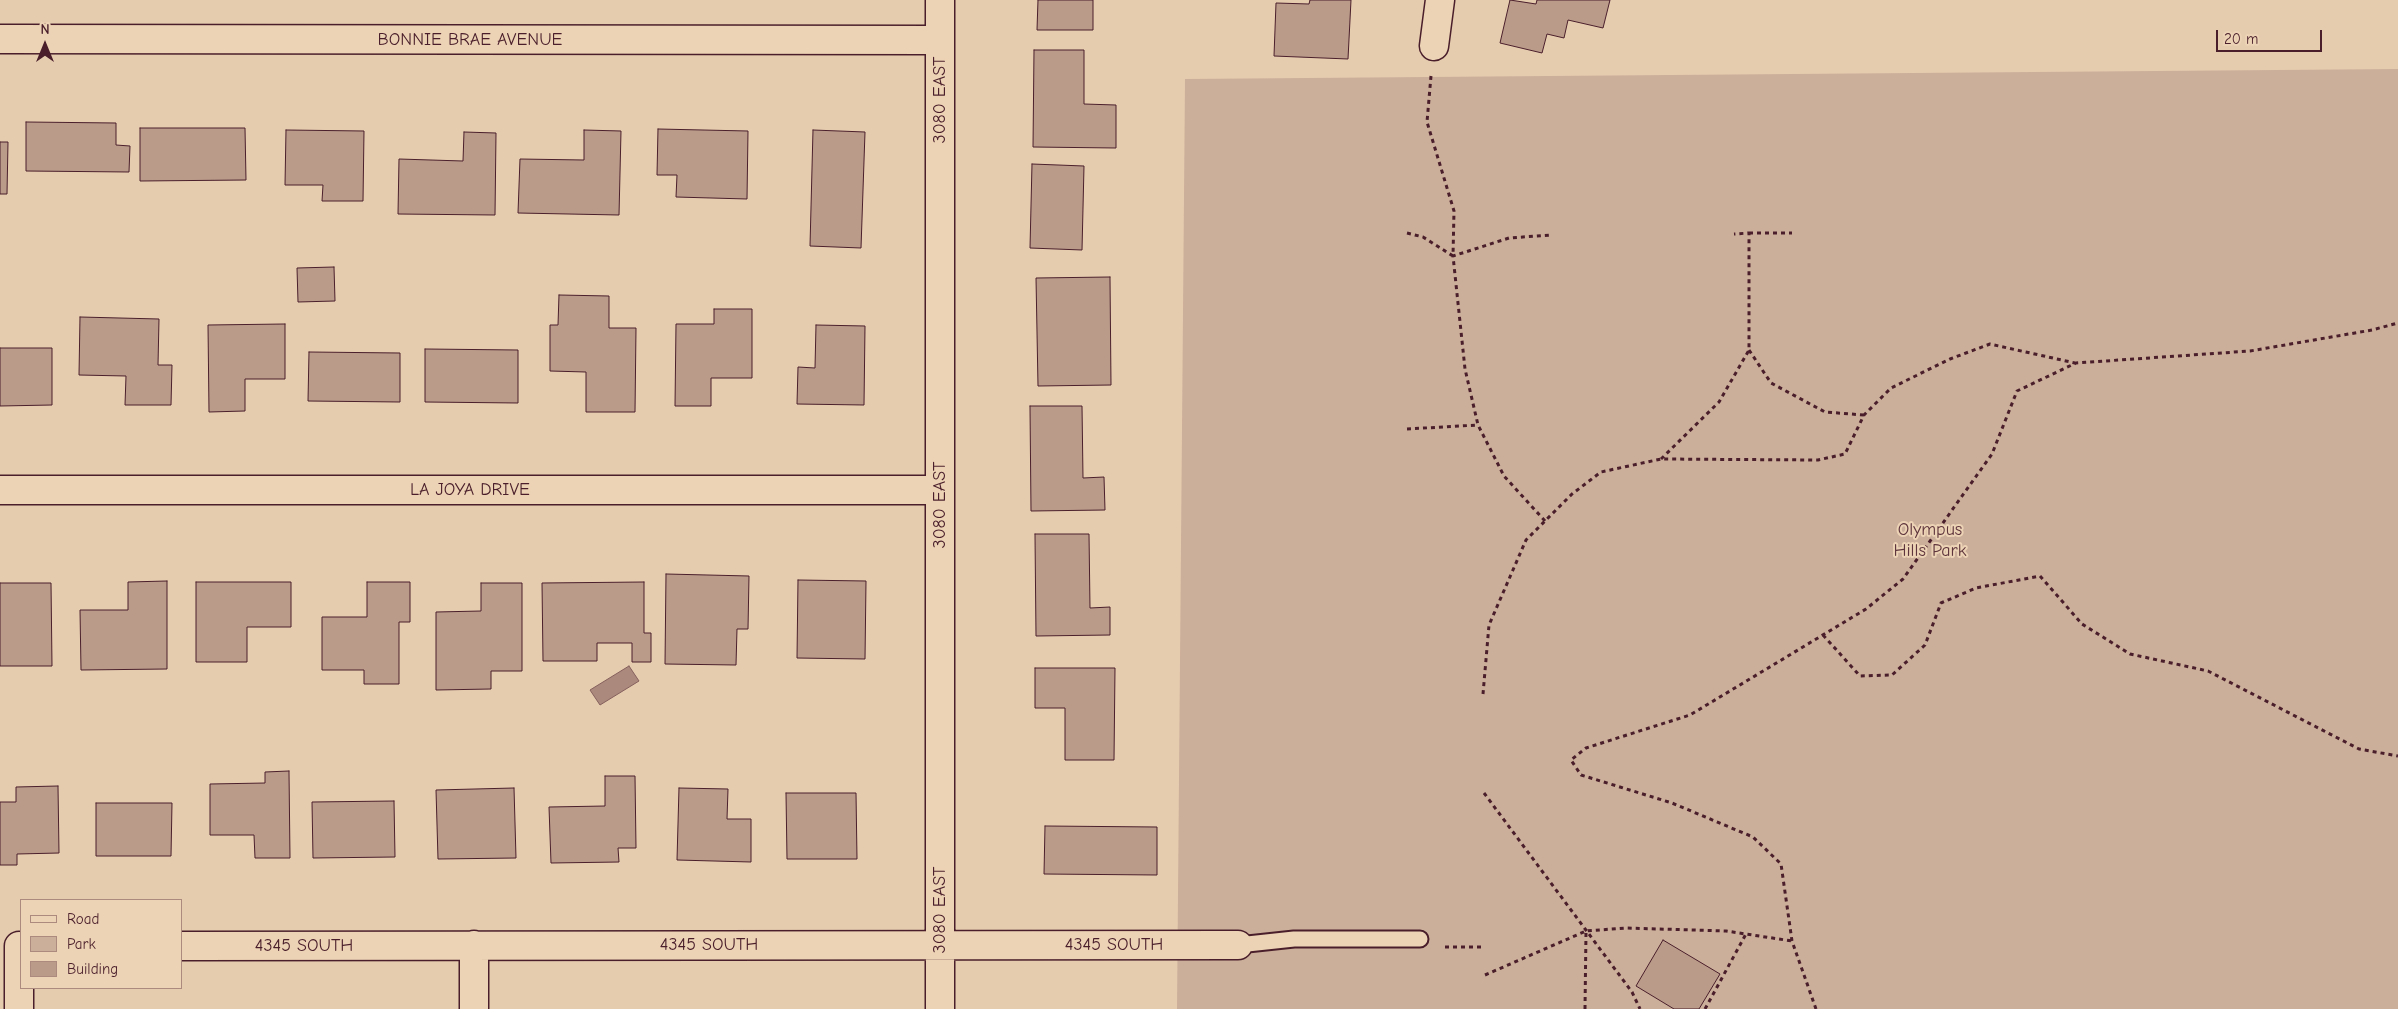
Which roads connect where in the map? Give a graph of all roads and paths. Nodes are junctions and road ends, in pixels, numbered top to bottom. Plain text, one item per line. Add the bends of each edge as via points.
1 (940, 0) edge
2 (1440, 0) edge
3 (0, 39) edge
4 (940, 40) junction
5 (1434, 46) joint
6 (1407, 233) dead end
7 (1749, 233) junction
8 (1792, 233) dead end
9 (1734, 234) dead end
10 (1551, 235) dead end
11 (1453, 256) junction
12 (2398, 323) edge
13 (1749, 350) junction
14 (2076, 363) junction
15 (1864, 415) junction
16 (1478, 425) junction
17 (1407, 429) dead end
18 (1661, 459) junction
19 (0, 490) edge
20 (940, 490) junction
21 (1545, 521) junction
22 (1823, 635) junction
23 (1483, 694) dead end
24 (2398, 756) edge
25 (1484, 793) dead end
26 (1586, 931) junction
27 (1746, 934) junction
28 (1420, 940) joint
29 (1792, 941) junction
30 (474, 945) junction
31 (940, 945) junction
32 (1238, 945) joint
33 (13, 946) edge
34 (182, 946) edge
35 (1485, 947) dead end
36 (1485, 976) dead end
37 (19, 1009) edge
38 (474, 1009) edge
39 (940, 1009) edge
40 (1585, 1009) edge
41 (1640, 1009) edge
42 (1705, 1009) edge
43 (1816, 1009) edge

1 - 4 street, 3080 EAST
2 - 5 street
3 - 4 street, BONNIE BRAE AVENUE
4 - 20 street, 3080 EAST
5 - 11 path via 1427,122 1454,211
6 - 11 path via 1423,237
7 - 8 path
7 - 9 path
7 - 13 path
10 - 11 path via 1509,238
11 - 16 path via 1465,369
12 - 14 path via 2250,351
13 - 15 path via 1771,383 1825,412
13 - 18 path via 1719,402
14 - 15 path via 1990,344 1950,359 1891,388
14 - 22 path via 2017,391 1992,454 1903,579 1866,609
15 - 18 path via 1845,454 1818,460
16 - 17 path
16 - 21 path via 1504,476
18 - 21 path via 1601,472 1572,494
19 - 20 street, LA JOYA DRIVE
20 - 31 street, 3080 EAST
21 - 23 path via 1526,540 1489,625
22 - 24 path via 1860,676 1892,675 1925,645 1941,603 1976,588 2040,576 2082,624 2130,654 2208,671 2359,749
22 - 29 path via 1690,715 1586,748 1572,760 1581,775 1672,803 1753,838 1781,864
25 - 26 path
26 - 27 path via 1626,928
26 - 36 path
26 - 40 path
26 - 41 path via 1632,992
27 - 29 path
27 - 42 path
28 - 32 lane via 1294,939
28 - 35 path via 1428,947
29 - 43 path
30 - 31 street, 4345 SOUTH
30 - 34 street, 4345 SOUTH
30 - 38 street
31 - 32 street, 4345 SOUTH
31 - 39 street, 3080 EAST
33 - 37 street

